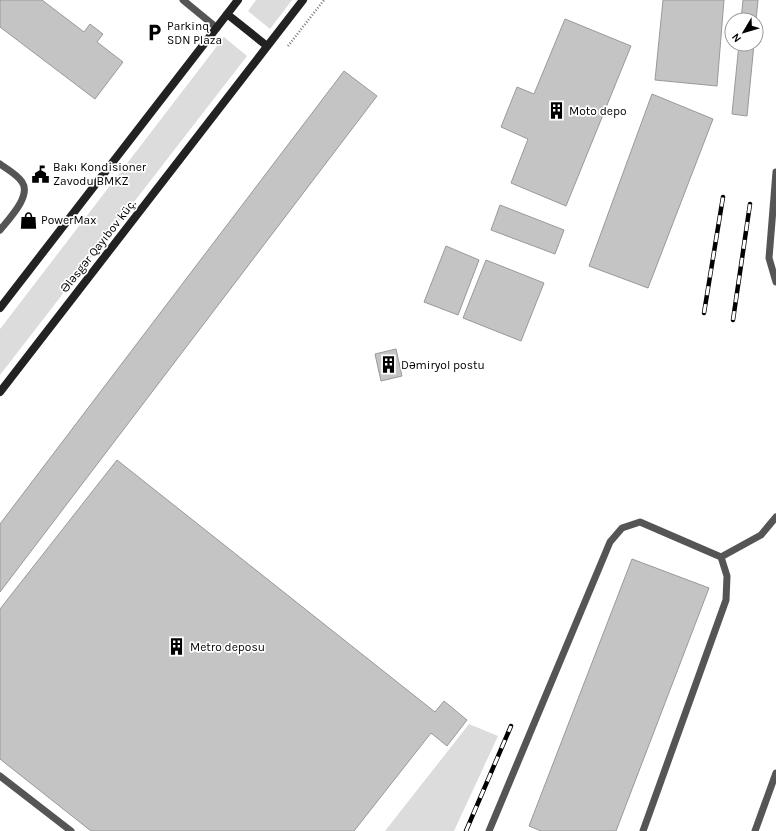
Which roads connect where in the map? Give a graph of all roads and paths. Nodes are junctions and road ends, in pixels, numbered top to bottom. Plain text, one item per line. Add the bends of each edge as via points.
1 (182, 0) edge
2 (238, 0) edge
3 (303, 0) edge
4 (324, 0) edge
5 (227, 14) junction
6 (216, 28) junction
7 (267, 46) junction
8 (288, 46) dead end
9 (0, 164) edge
10 (776, 172) edge
11 (0, 230) edge
12 (776, 282) edge
13 (0, 308) edge
14 (0, 392) edge
15 (776, 517) edge
16 (721, 557) junction
17 (776, 773) edge
18 (0, 776) edge
19 (71, 831) edge
20 (489, 831) edge
21 (643, 831) edge
22 (755, 831) edge

1 - 6 lane
2 - 5 main road
3 - 7 main road, Ələsgər Qayıbov küç.
4 - 8 path
5 - 6 main road
5 - 7 main road
6 - 13 main road
7 - 14 main road, Ələsgər Qayıbov küç.
9 - 11 lane via 23,182 24,190 22,201
10 - 12 lane via 769,258
15 - 16 lane via 761,535
16 - 20 lane via 640,522 622,528 610,542
16 - 21 lane via 727,576 726,600
17 - 22 lane
18 - 19 lane

